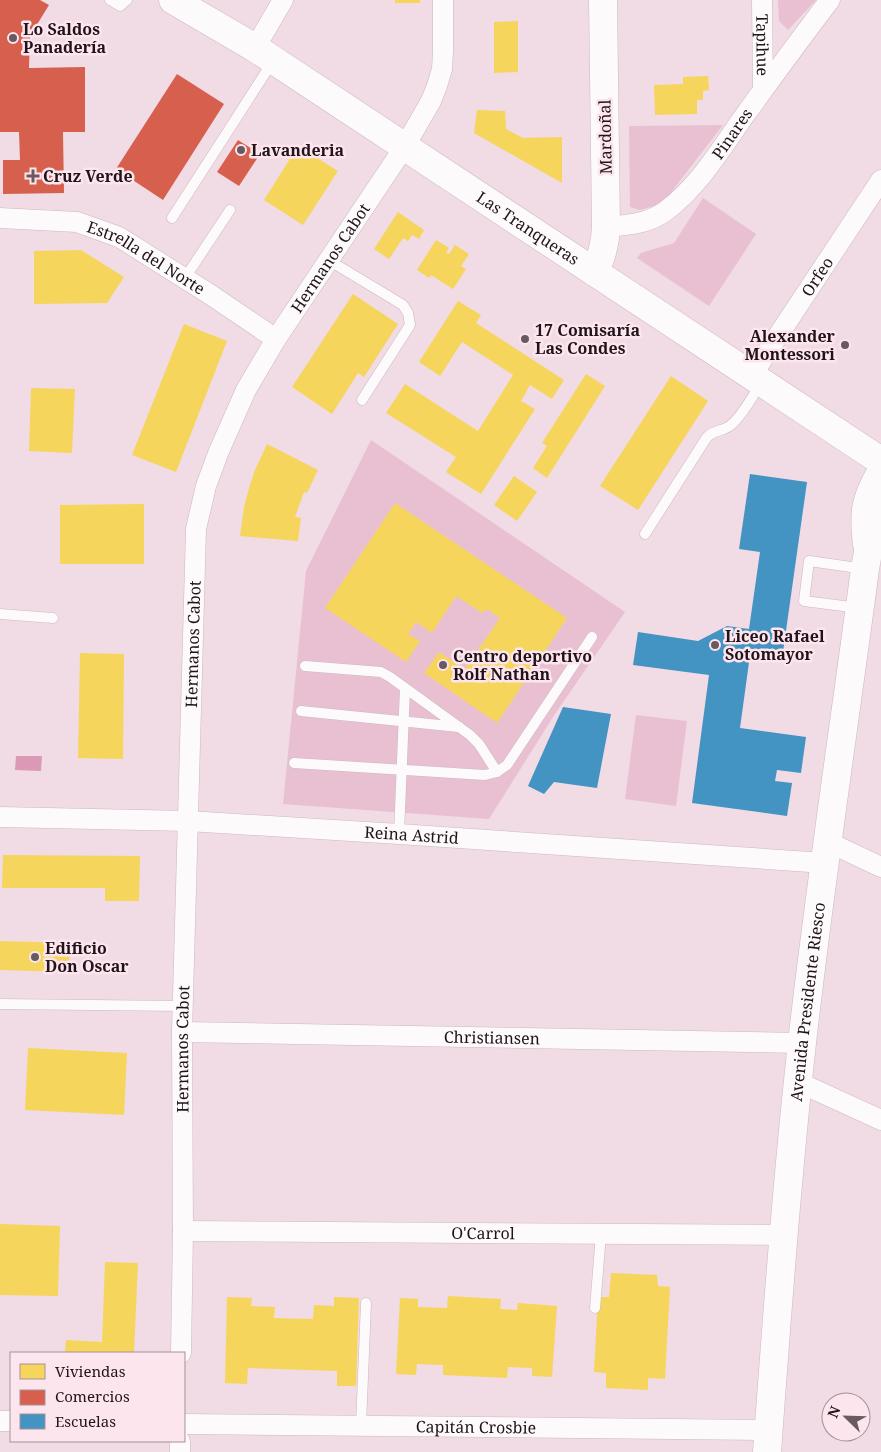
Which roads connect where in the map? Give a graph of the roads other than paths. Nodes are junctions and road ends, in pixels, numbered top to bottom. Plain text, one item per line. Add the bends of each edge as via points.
1 (110, 0) edge
2 (127, 0) edge
3 (173, 0) edge
4 (283, 0) edge
5 (443, 0) edge
6 (603, 0) edge
7 (762, 0) edge
8 (830, 0) edge
9 (264, 54) junction
10 (763, 89) junction
11 (405, 146) junction
12 (881, 180) edge
13 (230, 210) dead end
14 (0, 218) edge
15 (172, 218) dead end
16 (606, 227) junction
17 (330, 261) junction
18 (594, 272) junction
19 (185, 278) junction
20 (276, 339) junction
21 (757, 378) junction
22 (362, 400) dead end
23 (881, 461) edge
24 (881, 472) edge
25 (881, 519) edge
26 (645, 534) dead end
27 (867, 561) junction
28 (860, 608) junction
29 (0, 614) edge
30 (53, 618) dead end
31 (592, 637) dead end
32 (305, 666) dead end
33 (405, 689) junction
34 (301, 711) dead end
35 (404, 721) junction
36 (459, 727) junction
37 (294, 763) dead end
38 (402, 771) junction
39 (497, 772) junction
40 (0, 816) edge
41 (188, 822) junction
42 (399, 834) junction
43 (826, 852) junction
44 (881, 867) edge
45 (0, 1004) edge
46 (183, 1006) junction
47 (182, 1032) junction
48 (802, 1043) junction
49 (798, 1082) junction
50 (881, 1120) edge
51 (182, 1230) junction
52 (601, 1234) junction
53 (783, 1235) junction
54 (366, 1303) dead end
55 (595, 1308) dead end
56 (181, 1352) edge
57 (185, 1424) edge
58 (361, 1426) junction
59 (768, 1441) edge

1 - 2 lane via 120,6
3 - 9 main road, Las Tranqueras
4 - 9 street
5 - 11 street, Hermanos Cabot via 442,69 432,101
6 - 16 main road, Mardoñal
7 - 10 street, Tapihue
8 - 10 street, Pinares
9 - 11 main road, Las Tranqueras
9 - 15 lane
10 - 16 street, Pinares via 705,171 666,211 634,225
11 - 17 street, Hermanos Cabot
11 - 18 main road, Las Tranqueras
12 - 21 street, Orfeo
13 - 19 lane
14 - 19 street, Estrella del Norte via 77,222 119,237
16 - 18 main road, Mardoñal via 604,251
17 - 20 street, Hermanos Cabot
17 - 22 lane via 403,305 408,313 410,325
18 - 21 main road, Las Tranqueras
19 - 20 street, Estrella del Norte
20 - 41 street, Hermanos Cabot via 246,390 219,451 206,486 196,529
21 - 23 main road, Las Tranqueras
21 - 26 lane via 737,418 730,426 706,437
24 - 27 main road, Avenida Presidente Riesco via 870,492 864,521
25 - 27 main road, Avenida Presidente Riesco
27 - 28 main road, Avenida Presidente Riesco
27 - 28 lane via 809,561 804,601
28 - 43 main road, Avenida Presidente Riesco
29 - 30 lane
31 - 39 lane via 507,765
32 - 33 lane via 381,672
33 - 35 lane
33 - 36 lane
34 - 35 lane
35 - 36 lane
35 - 38 lane
36 - 39 lane via 479,744
37 - 38 lane
38 - 39 lane via 485,775
38 - 42 lane
40 - 41 street, Reina Astrid
41 - 42 street, Reina Astrid
41 - 46 street, Hermanos Cabot
42 - 43 street, Reina Astrid
43 - 44 street
43 - 48 main road, Avenida Presidente Riesco
45 - 46 lane
46 - 47 street, Hermanos Cabot
47 - 48 street, Christiansen
47 - 51 street, Hermanos Cabot
48 - 49 main road, Avenida Presidente Riesco
49 - 50 street
49 - 53 main road, Avenida Presidente Riesco
51 - 52 street, O'Carrol
51 - 56 street, Hermanos Cabot
52 - 53 street, O'Carrol
52 - 55 lane
53 - 59 main road, Avenida Presidente Riesco
54 - 58 lane
57 - 58 street, Capitán Crosbie
58 - 59 street, Capitán Crosbie

